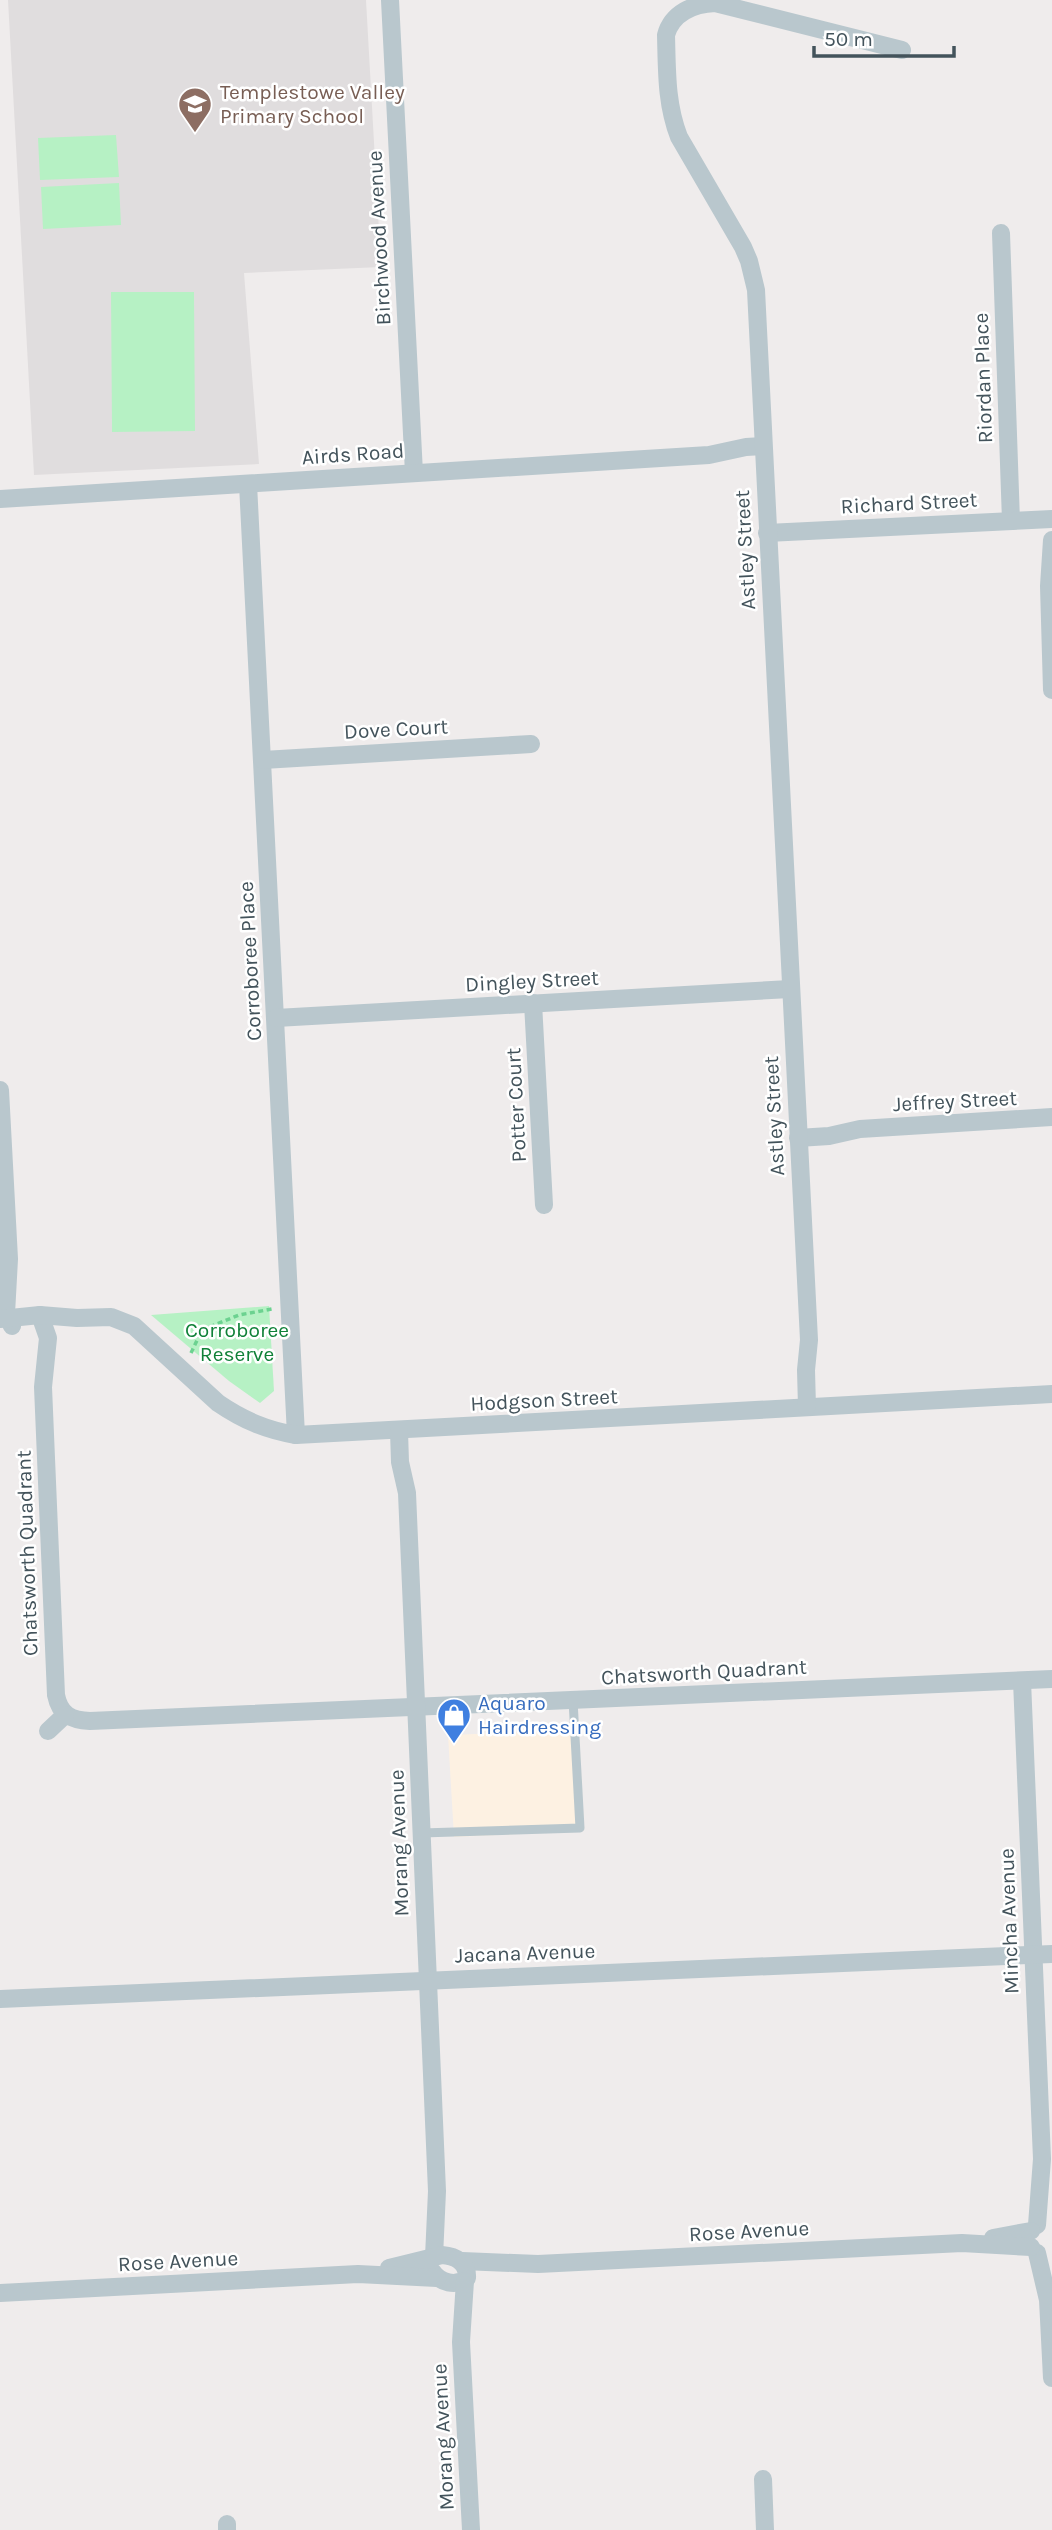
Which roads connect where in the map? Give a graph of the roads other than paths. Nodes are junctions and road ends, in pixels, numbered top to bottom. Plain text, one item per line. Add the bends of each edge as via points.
1 (390, 0) edge
2 (902, 50) dead end
3 (1001, 233) dead end
4 (763, 452) junction
5 (414, 473) junction
6 (248, 484) junction
7 (0, 499) edge
8 (1046, 520) edge
9 (1011, 521) junction
10 (767, 533) junction
11 (1052, 540) edge
12 (1049, 586) junction
13 (1052, 690) edge
14 (531, 744) dead end
15 (263, 760) junction
16 (790, 989) junction
17 (533, 1003) junction
18 (276, 1018) junction
19 (0, 1090) edge
20 (1052, 1118) edge
21 (798, 1132) junction
22 (544, 1205) dead end
23 (8, 1320) edge
24 (40, 1322) junction
25 (1052, 1394) edge
26 (813, 1407) junction
27 (405, 1431) junction
28 (296, 1435) junction
29 (1052, 1679) edge
30 (1022, 1681) junction
31 (573, 1700) junction
32 (416, 1707) junction
33 (65, 1715) junction
34 (48, 1731) dead end
35 (422, 1833) junction
36 (1043, 1954) edge
37 (428, 1980) junction
38 (0, 1999) edge
39 (1042, 2159) junction
40 (1052, 2213) edge
41 (1040, 2239) edge
42 (449, 2269) junction
43 (1052, 2274) edge
44 (0, 2292) edge
45 (1048, 2300) junction
46 (1052, 2378) edge
47 (763, 2479) dead end
48 (471, 2530) edge
49 (765, 2530) edge

1 - 5 street, Birchwood Avenue
2 - 4 street, Astley Street via 715,3 684,11 668,27 673,122 743,247 753,275
3 - 9 street, Riordan Place
4 - 5 street, Airds Road via 746,459 709,455
4 - 10 street, Astley Street
5 - 6 street, Airds Road
6 - 7 street, Airds Road
6 - 15 street, Corroboree Place
8 - 9 street, Richard Street
8 - 12 street
9 - 10 street, Richard Street
10 - 16 street, Astley Street
11 - 12 street
12 - 13 street
14 - 15 street, Dove Court
15 - 18 street, Corroboree Place
16 - 17 street, Dingley Street
16 - 21 street, Astley Street
17 - 18 street, Dingley Street
17 - 22 street, Potter Court
18 - 28 street, Corroboree Place
19 - 23 street
20 - 21 street, Jeffrey Street via 860,1129 829,1125
21 - 26 street, Astley Street via 809,1340 816,1369
23 - 24 street, Hodgson Street
24 - 28 street, Hodgson Street via 111,1317 127,1321 218,1403 261,1427
24 - 33 street, Chatsworth Quadrant via 47,1338 43,1387 56,1695
25 - 26 street, Hodgson Street
26 - 27 street, Hodgson Street
27 - 28 street, Hodgson Street
27 - 32 street, Morang Avenue via 411,1461 407,1493
29 - 30 street, Chatsworth Quadrant
30 - 31 street, Chatsworth Quadrant
30 - 36 street, Mincha Avenue
31 - 32 street, Chatsworth Quadrant
31 - 35 lane via 580,1828
32 - 33 street, Chatsworth Quadrant via 90,1721
32 - 35 street, Morang Avenue
33 - 34 street
35 - 37 street, Morang Avenue
36 - 37 street, Jacana Avenue
36 - 39 street, Mincha Avenue
37 - 38 street, Jacana Avenue
37 - 42 street, Morang Avenue via 437,2191
39 - 40 street, Mincha Avenue
39 - 41 street, Mincha Avenue
41 - 42 street, Rose Avenue
41 - 45 street, Mincha Avenue
42 - 44 street, Rose Avenue
42 - 48 street, Morang Avenue via 461,2342
43 - 45 street, Mincha Avenue
45 - 46 street, Mincha Avenue
47 - 49 street

